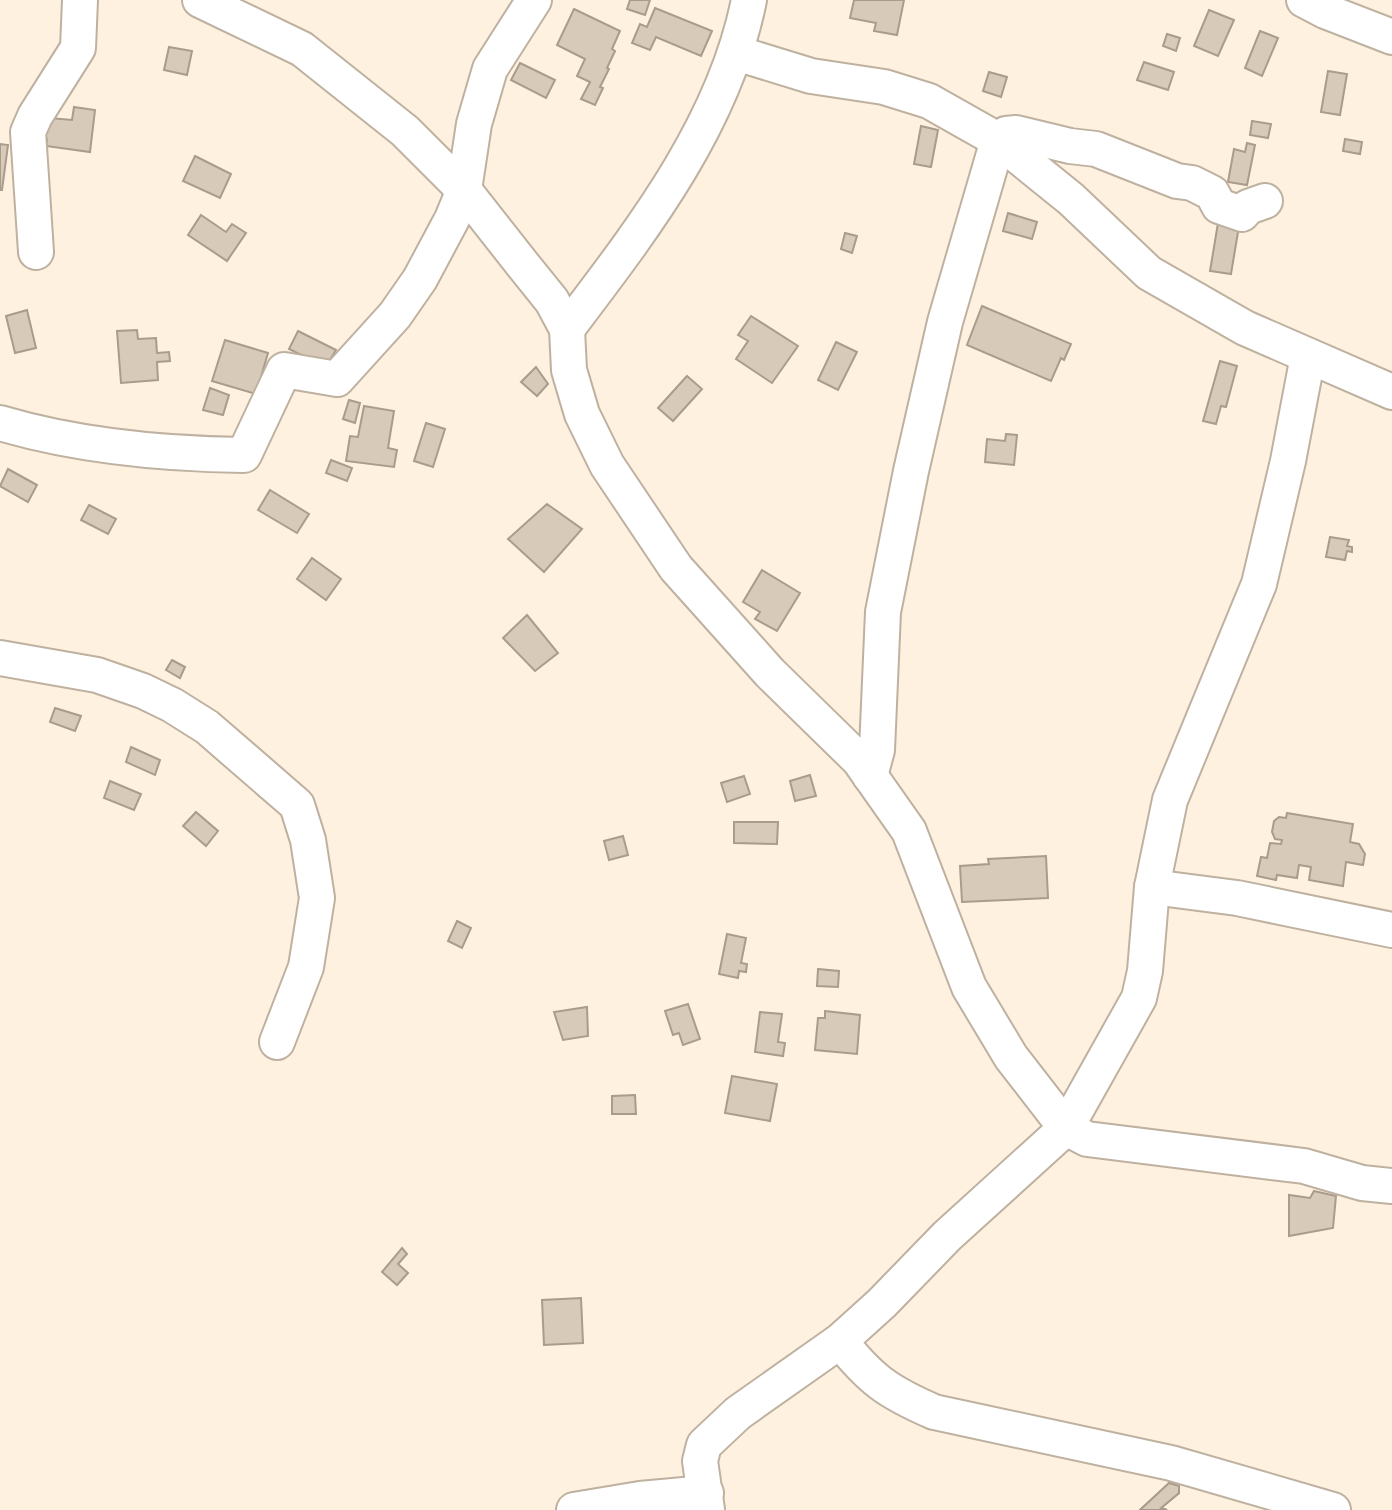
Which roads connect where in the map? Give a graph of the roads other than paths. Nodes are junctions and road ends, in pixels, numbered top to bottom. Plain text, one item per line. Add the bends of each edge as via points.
1 (80, 0) edge
2 (200, 0) edge
3 (534, 0) edge
4 (749, 0) edge
5 (1304, 0) edge
6 (1392, 37) edge
7 (736, 53) junction
8 (1000, 142) junction
9 (464, 190) junction
10 (1265, 201) dead end
11 (36, 252) dead end
12 (567, 329) junction
13 (1308, 356) junction
14 (1392, 392) edge
15 (0, 423) edge
16 (0, 658) edge
17 (870, 776) junction
18 (1152, 887) junction
19 (1392, 930) edge
20 (277, 1042) dead end
21 (1066, 1128) junction
22 (1392, 1186) edge
23 (840, 1341) junction
24 (707, 1502) edge
25 (574, 1510) edge
26 (1333, 1510) edge

1 - 11 street via 78,48 28,132
2 - 9 street via 302,49 405,131
3 - 9 street via 490,69 474,124
4 - 7 street
5 - 6 street
7 - 8 street via 811,76 884,87 929,101
7 - 12 street via 699,136 640,232
8 - 10 street via 1006,134 1016,133 1096,149 1192,183 1212,193 1219,206 1242,214
8 - 13 street via 1071,199 1149,273 1245,328
8 - 17 street via 945,322 911,471 883,612 877,750
9 - 12 street via 552,301
9 - 15 street via 420,279 395,315 337,379 284,370 244,455 70,440
12 - 17 street via 569,370 582,414 607,465 676,568
13 - 14 street
13 - 18 street via 1259,584 1170,800
16 - 20 street via 97,675 172,705 207,727 297,805 317,898 306,967
17 - 21 street via 909,831 969,987 1011,1057
18 - 19 street via 1237,898
18 - 21 street via 1139,998
21 - 22 street via 1087,1139 1304,1166
21 - 23 street
23 - 24 street via 738,1413 704,1445 700,1461
23 - 26 street via 866,1374 934,1412 1171,1463
24 - 25 street via 640,1499

